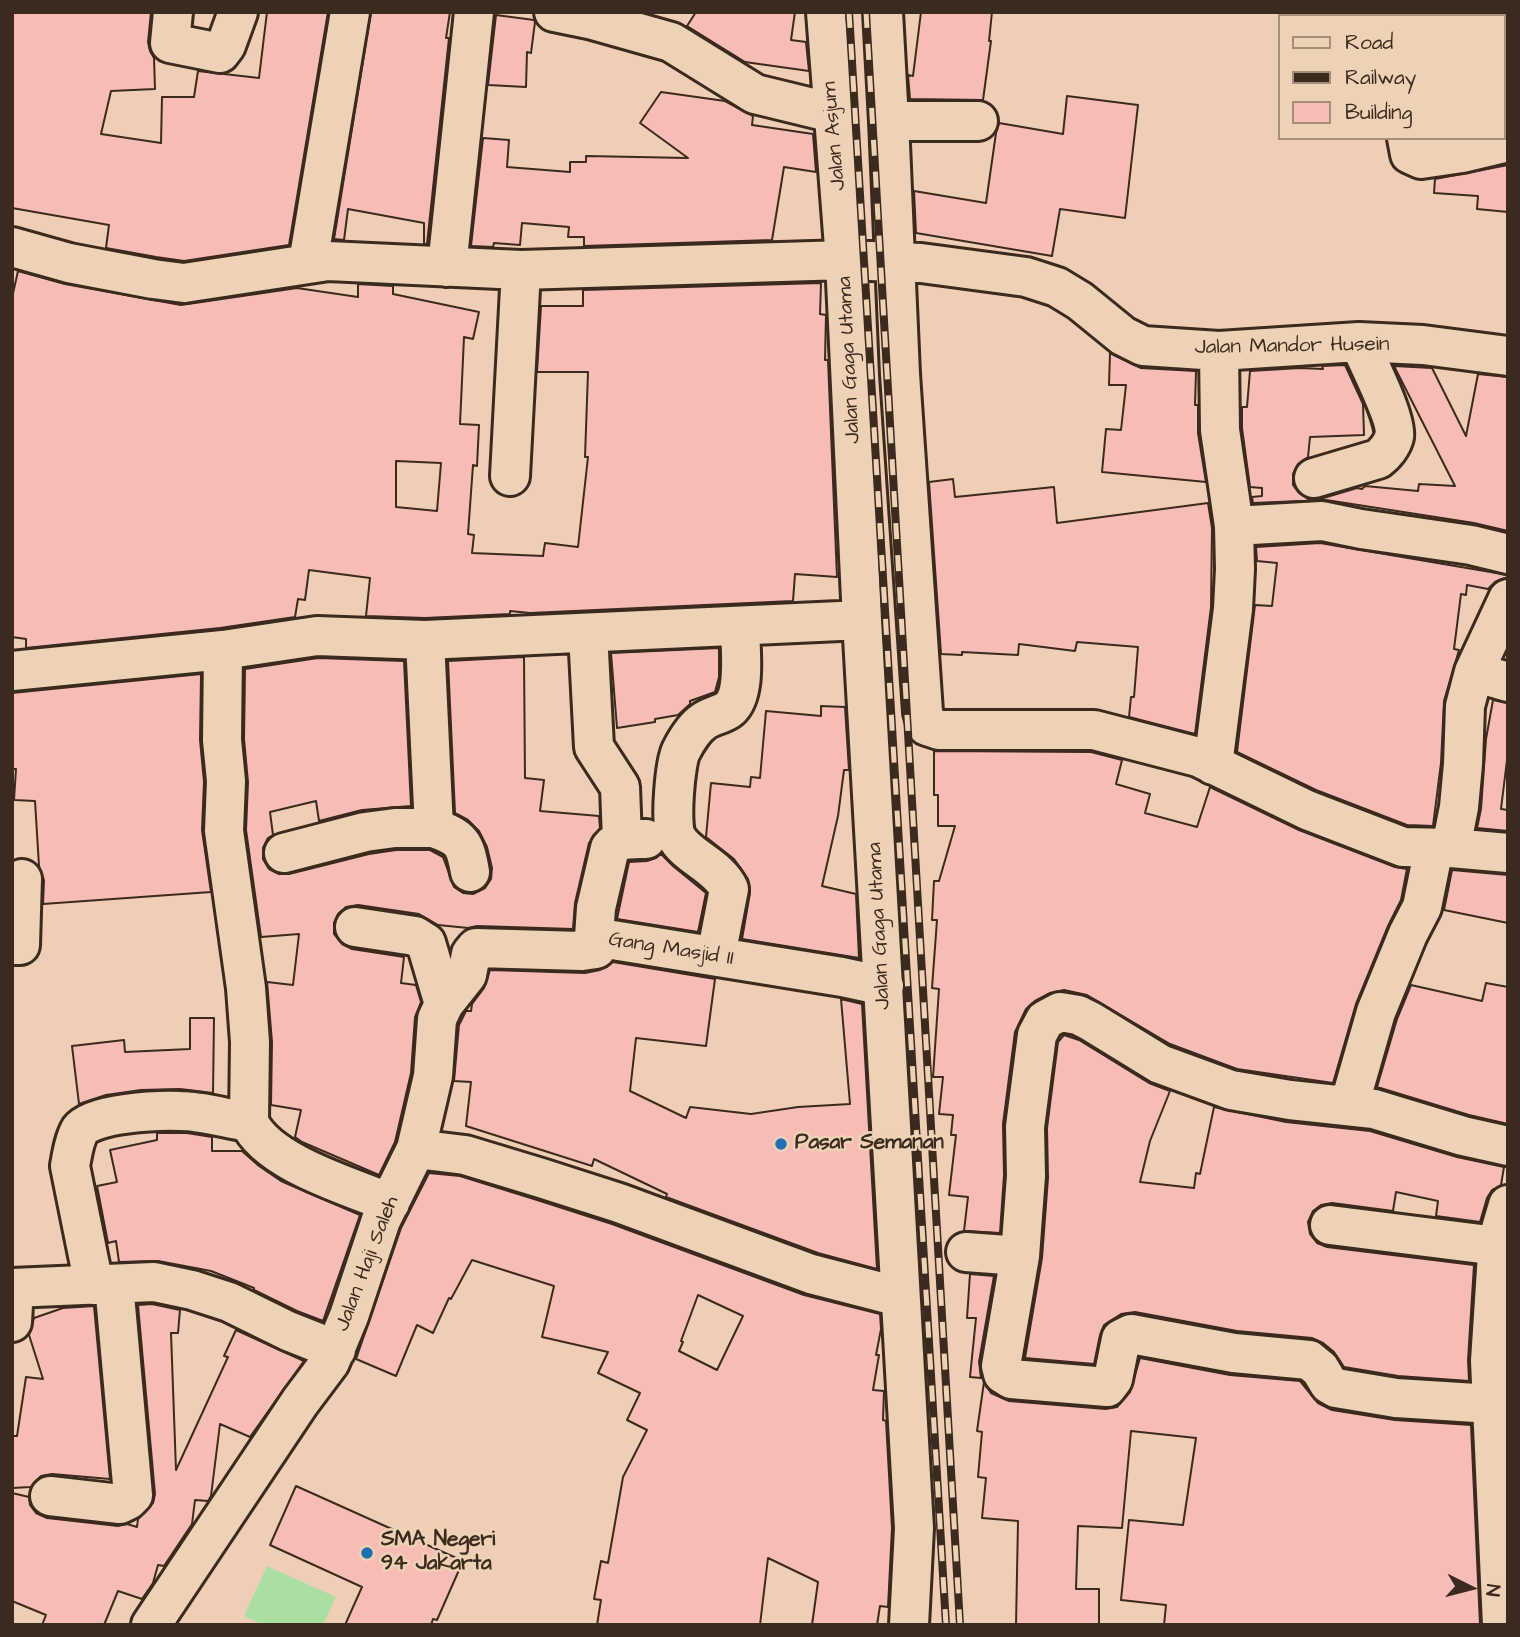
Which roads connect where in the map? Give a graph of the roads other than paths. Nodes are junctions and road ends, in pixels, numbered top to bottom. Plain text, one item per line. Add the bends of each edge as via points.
1 (173, 12) edge
2 (238, 12) edge
3 (350, 12) edge
4 (474, 12) edge
5 (554, 12) edge
6 (826, 12) edge
7 (883, 12) edge
8 (833, 113) junction
9 (889, 121) junction
10 (978, 121) dead end
11 (1407, 140) edge
12 (1508, 142) edge
13 (12, 247) edge
14 (845, 260) junction
15 (895, 261) junction
16 (308, 263) junction
17 (447, 267) junction
18 (521, 270) junction
19 (1359, 342) junction
20 (1219, 351) junction
21 (1508, 356) edge
22 (510, 476) dead end
23 (1314, 478) dead end
24 (1234, 526) junction
25 (1508, 554) edge
26 (1508, 598) edge
27 (862, 620) junction
28 (740, 626) junction
29 (588, 633) junction
30 (425, 640) junction
31 (223, 650) junction
32 (12, 671) edge
33 (1491, 677) edge
34 (1213, 765) junction
35 (434, 828) junction
36 (676, 836) junction
37 (622, 840) junction
38 (1443, 848) junction
39 (284, 853) dead end
40 (1508, 853) edge
41 (470, 872) dead end
42 (22, 879) dead end
43 (355, 927) dead end
44 (594, 937) junction
45 (12, 944) edge
46 (716, 956) junction
47 (884, 986) junction
48 (444, 1004) junction
49 (1349, 1106) junction
50 (249, 1122) junction
51 (1508, 1146) edge
52 (416, 1149) junction
53 (390, 1203) junction
54 (1508, 1205) edge
55 (1329, 1225) dead end
56 (1497, 1246) junction
57 (966, 1252) dead end
58 (1020, 1256) junction
59 (104, 1284) junction
60 (900, 1297) junction
61 (13, 1300) edge
62 (336, 1350) junction
63 (1498, 1419) edge
64 (50, 1496) dead end
65 (151, 1625) edge
66 (909, 1625) edge
67 (1502, 1625) edge

1 - 2 street via 170,43 220,52
3 - 16 street
4 - 17 street
5 - 8 street via 671,42 755,94
6 - 8 street, Jalan Asjum
7 - 9 street
8 - 14 street, Jalan Asjum
9 - 10 street
9 - 15 street
11 - 12 street via 1410,154 1421,159
13 - 16 street, Jalan Gaga Utama via 69,263 184,283
14 - 15 street, Jalan Mandor Husein
14 - 18 street, Jalan Gaga Utama
14 - 27 street, Jalan Gaga Utama
15 - 20 street, Jalan Mandor Husein via 1026,277 1057,287 1143,346
15 - 34 street via 908,507 927,726 939,730 1094,730
16 - 17 street, Jalan Gaga Utama
17 - 18 street, Jalan Gaga Utama
18 - 22 street
19 - 20 street, Jalan Mandor Husein
19 - 21 street, Jalan Mandor Husein
19 - 23 street via 1393,422 1394,438 1378,459
20 - 24 street via 1220,430
24 - 25 street via 1322,521
24 - 34 street via 1233,609
26 - 33 street
27 - 28 street
27 - 47 street, Jalan Gaga Utama
28 - 29 street
28 - 36 street via 741,681 732,707 706,719 680,752 672,811
29 - 30 street
29 - 37 street via 594,747 620,787
30 - 31 street via 317,636
30 - 35 street
31 - 32 street
31 - 50 street via 224,831 247,1001
33 - 38 street via 1465,706 1462,775
34 - 38 street via 1391,843
35 - 39 street via 365,832
35 - 41 street via 461,842
36 - 37 street
36 - 46 street via 729,889
37 - 44 street via 608,853
38 - 40 street
38 - 49 street via 1376,1012
42 - 45 street via 20,945
43 - 48 street via 415,936 426,943
44 - 46 street, Gang Masjid II
44 - 48 street, Gang Masjid II via 596,949 582,951 477,947 463,982
46 - 47 street, Gang Masjid II
47 - 60 street, Jalan Gaga Utama
48 - 52 street, Gang Masjid II via 437,1019 433,1076
49 - 51 street
49 - 58 street via 1231,1090 1160,1064 1078,1015 1054,1014 1037,1035 1026,1127
50 - 53 street via 255,1134 284,1158
50 - 59 street via 151,1111 89,1122 80,1130 70,1166
52 - 53 street, Jalan Haji Saleh
52 - 60 street via 465,1155 541,1178 811,1274
53 - 62 street, Jalan Haji Saleh
54 - 56 street
55 - 56 street
56 - 63 street via 1490,1361
57 - 58 street
58 - 63 street via 1001,1366 1003,1374 1011,1378 1107,1387 1113,1379 1121,1339 1131,1334 1234,1353 1309,1360 1336,1388
59 - 61 street
59 - 62 street via 154,1282 192,1290
59 - 64 street via 132,1494 120,1504
60 - 66 street, Jalan Gaga Utama via 914,1528
62 - 65 street, Jalan Haji Saleh
63 - 67 street

